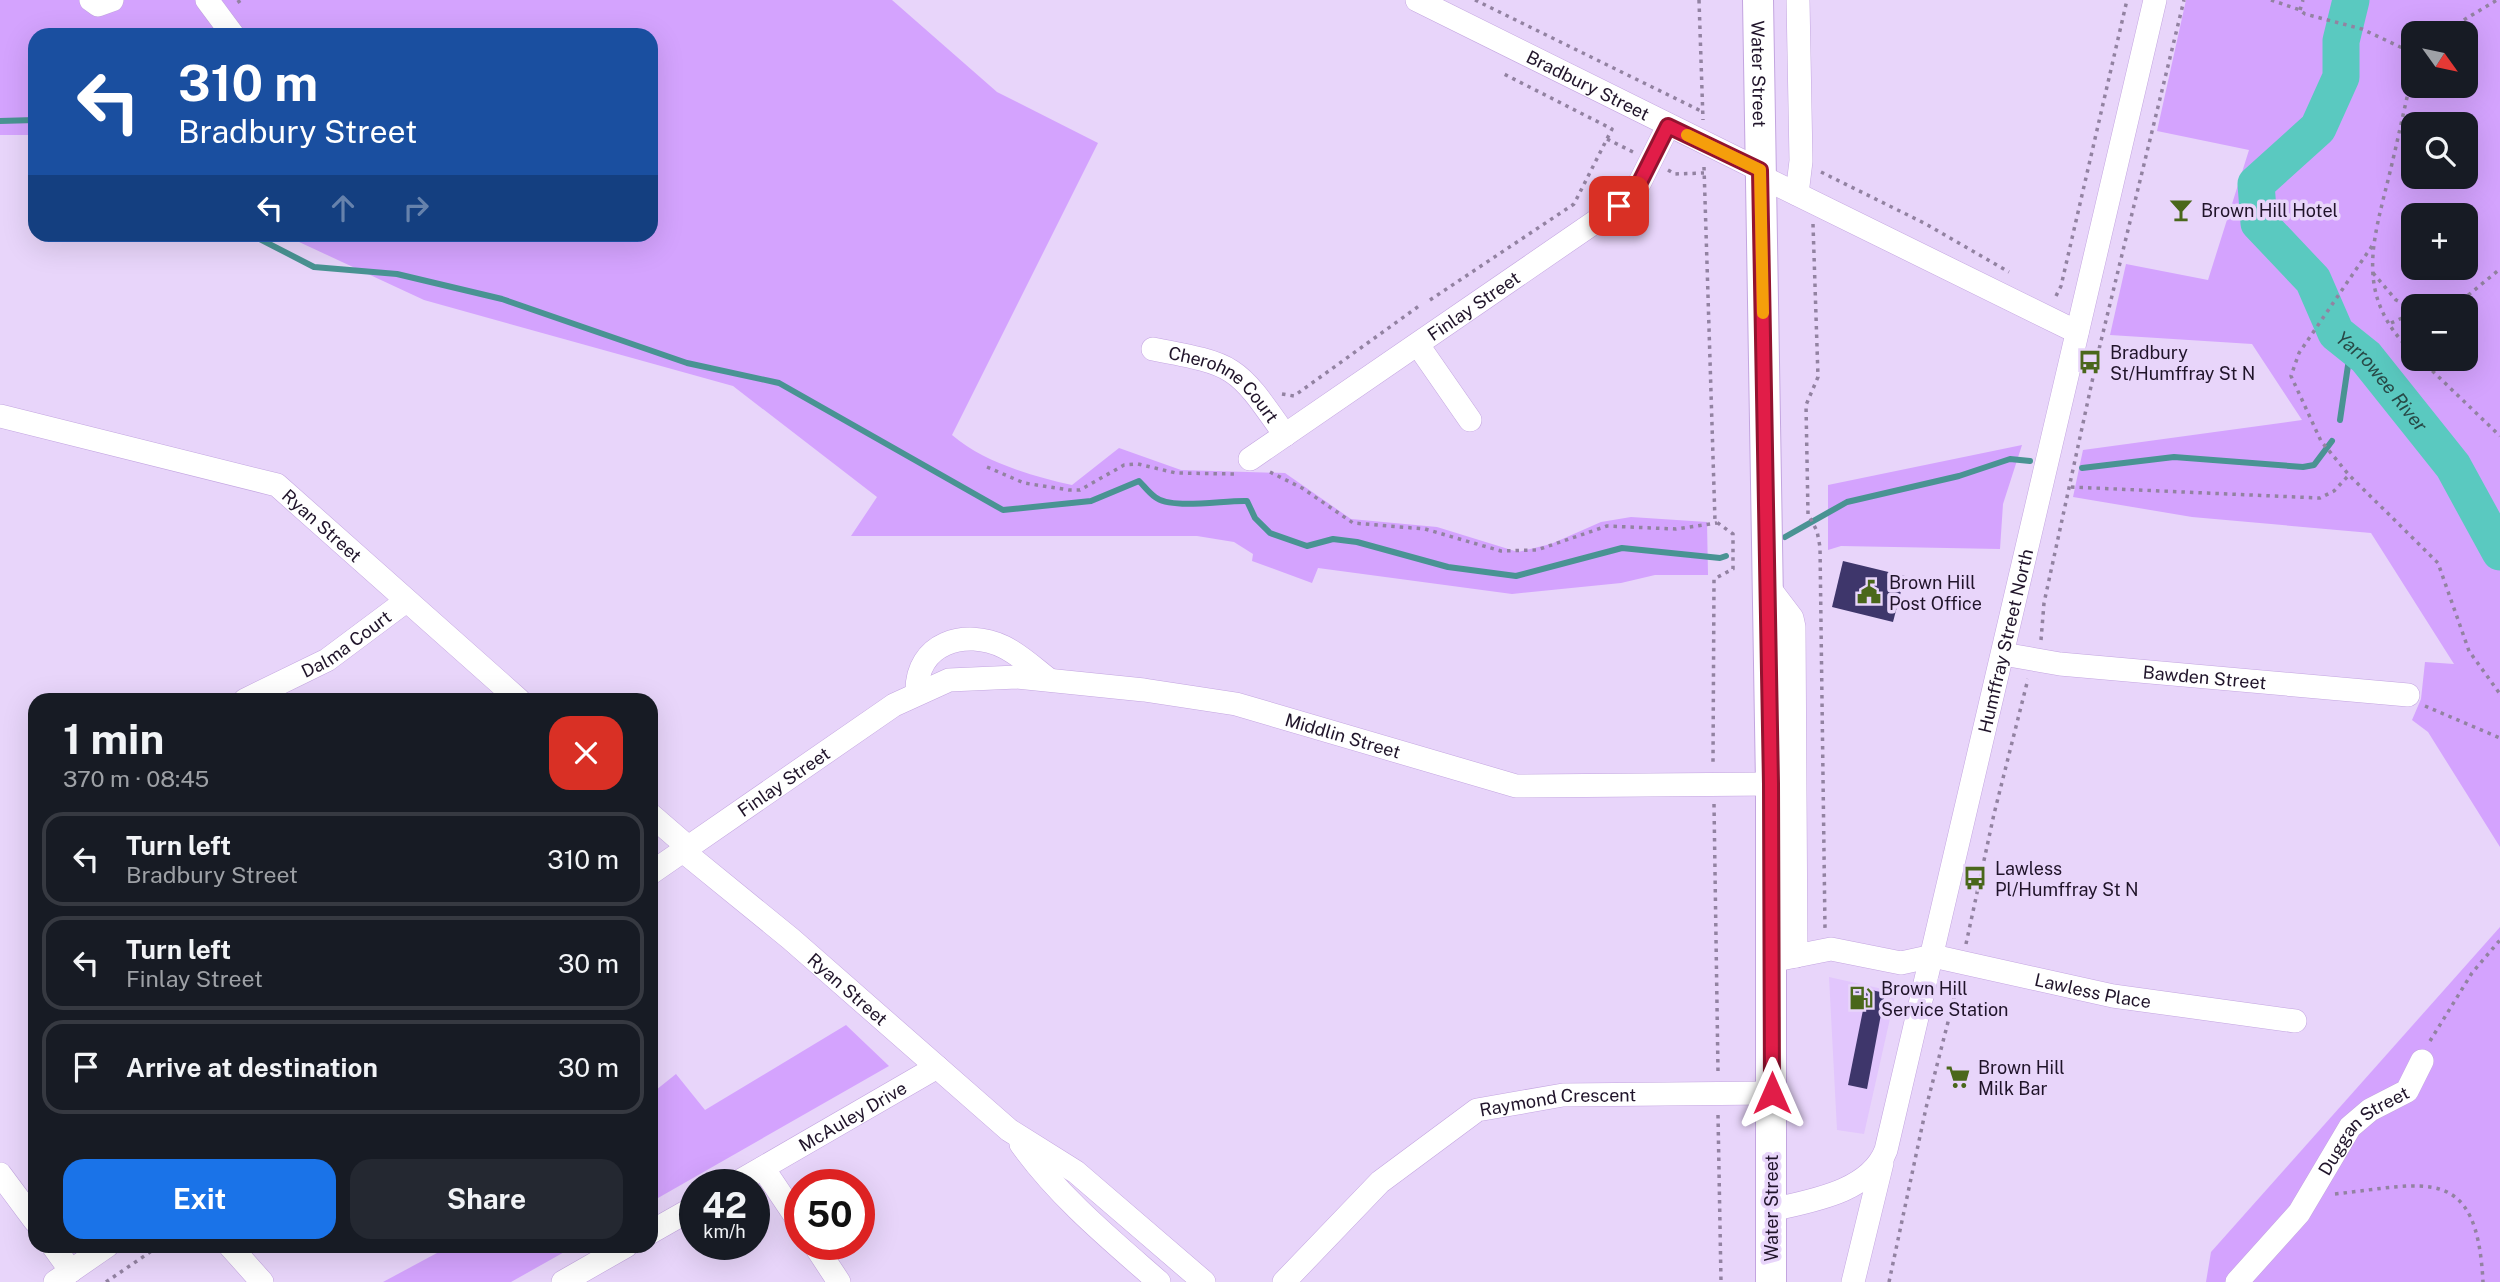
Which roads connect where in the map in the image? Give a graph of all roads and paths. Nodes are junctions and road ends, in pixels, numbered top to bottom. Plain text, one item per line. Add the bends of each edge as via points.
1 (91, 0) edge
2 (112, 0) edge
3 (208, 0) edge
4 (1417, 0) edge
5 (1475, 0) edge
6 (1699, 0) edge
7 (1758, 0) edge
8 (1798, 0) edge
9 (2127, 0) edge
10 (2155, 0) edge
11 (2184, 0) edge
12 (2271, 0) edge
13 (2303, 0) edge
14 (2497, 0) edge
15 (2300, 10) junction
16 (2462, 21) edge
17 (228, 28) edge
18 (2401, 48) edge
19 (1502, 73) dead end
20 (2407, 98) edge
21 (1703, 112) junction
22 (1668, 126) junction
23 (1704, 143) junction
24 (1760, 173) junction
25 (1806, 198) junction
26 (2372, 246) junction
27 (2500, 269) edge
28 (2372, 271) junction
29 (2017, 277) dead end
30 (2048, 292) dead end
31 (2470, 294) edge
32 (1430, 300) dead end
33 (2401, 302) edge
34 (1419, 306) dead end
35 (2401, 318) edge
36 (2391, 323) junction
37 (2077, 332) junction
38 (2401, 336) edge
39 (1418, 345) junction
40 (1153, 349) dead end
41 (2432, 371) edge
42 (1261, 401) junction
43 (0, 416) edge
44 (1470, 420) dead end
45 (1285, 435) junction
46 (2500, 436) edge
47 (987, 467) dead end
48 (1251, 469) junction
49 (1272, 473) junction
50 (2349, 475) junction
51 (2071, 487) junction
52 (1717, 523) junction
53 (1767, 585) junction
54 (406, 601) junction
55 (2003, 654) junction
56 (2037, 660) junction
57 (1049, 680) junction
58 (918, 692) junction
59 (259, 693) edge
60 (511, 693) edge
61 (2500, 694) edge
62 (2407, 695) joint
63 (2500, 738) edge
64 (1713, 784) junction
65 (1771, 784) junction
66 (658, 822) edge
67 (685, 849) junction
68 (658, 868) edge
69 (2500, 940) edge
70 (1825, 950) junction
71 (1933, 956) junction
72 (1784, 958) junction
73 (1963, 962) junction
74 (2295, 1021) dead end
75 (2422, 1061) joint
76 (937, 1067) junction
77 (1718, 1093) junction
78 (1772, 1093) junction
79 (1009, 1130) junction
80 (1886, 1150) junction
81 (763, 1168) joint
82 (0, 1174) edge
83 (1088, 1182) junction
84 (2309, 1197) junction
85 (784, 1199) edge
86 (1074, 1205) junction
87 (1770, 1210) junction
88 (28, 1212) edge
89 (679, 1216) edge
90 (658, 1228) edge
91 (55, 1253) edge
92 (97, 1253) edge
93 (149, 1253) edge
94 (236, 1253) edge
95 (614, 1253) edge
96 (825, 1260) edge
97 (63, 1276) edge
98 (106, 1282) edge
99 (262, 1282) edge
100 (563, 1282) edge
101 (839, 1282) edge
102 (1159, 1282) edge
103 (1204, 1282) edge
104 (1284, 1282) edge
105 (1721, 1282) edge
106 (1772, 1282) edge
107 (1853, 1282) edge
108 (1889, 1282) edge
109 (2237, 1282) edge
110 (2483, 1282) edge

1 - 2 street via 99,5
3 - 17 street
4 - 22 street, Bradbury Street
5 - 21 path
6 - 21 path
7 - 24 main road, Water Street
8 - 25 street via 1801,161
9 - 30 path via 2058,297
10 - 37 street, Humffray Street North
11 - 51 path via 2100,345
12 - 15 path
13 - 15 path
14 - 16 path
15 - 18 path
19 - 32 path via 1612,129 1574,204
20 - 26 path
21 - 23 path
22 - 23 street, Bradbury Street
22 - 39 street, Finlay Street via 1640,182 1624,202
23 - 24 street, Bradbury Street
23 - 52 path
24 - 25 street, Bradbury Street
24 - 53 main road, Water Street
25 - 29 path via 1816,169 1926,224
25 - 37 street, Bradbury Street
25 - 70 path via 1818,377 1806,405 1808,514 1820,547
26 - 28 path
26 - 50 path via 2299,352 2291,376 2321,441
27 - 31 path
28 - 33 path
28 - 36 path via 2378,299
34 - 42 path via 1294,396 1278,390
35 - 36 path
36 - 38 path
37 - 55 street, Humffray Street North
39 - 44 street
39 - 45 street, Finlay Street
40 - 42 street, Cherohne Court via 1228,366
41 - 46 path
42 - 45 street, Cherohne Court
43 - 54 street, Ryan Street via 277,485
45 - 48 street, Finlay Street
47 - 48 path via 1024,483 1069,491 1080,490 1124,465 1176,474
48 - 49 path
48 - 49 path
49 - 52 path via 1353,523 1425,529 1501,551 1536,550 1607,526 1676,529
50 - 51 path via 2320,498
50 - 61 path via 2438,564 2469,650
51 - 56 path via 2042,615
52 - 64 path via 1733,534 1733,569 1714,579
53 - 65 main road, Water Street
53 - 72 street via 1793,618 1794,626
54 - 59 street, Dalma Court via 327,660
54 - 60 street, Ryan Street
55 - 56 street, Bawden Street
55 - 71 street, Humffray Street North
56 - 62 street, Bawden Street
56 - 73 path via 2026,684 1997,801
57 - 58 street, Middlin Street via 997,675 959,678
57 - 58 street via 1002,646 967,641 928,654 919,671
57 - 64 street, Middlin Street via 1236,704 1516,786
58 - 67 street, Finlay Street
62 - 63 path via 2409,700
64 - 65 street, Middlin Street
64 - 77 path
65 - 72 main road, Water Street
66 - 67 street, Ryan Street
67 - 68 street, Finlay Street
67 - 76 street, Ryan Street
69 - 75 path via 2444,1015
70 - 71 street, Lawless Place via 1901,963
70 - 72 street, Lawless Place
71 - 73 street, Lawless Place
71 - 80 street, Humffray Street North
72 - 78 main road, Water Street
73 - 74 street, Lawless Place via 2113,996
73 - 108 path
75 - 84 street, Duggan Street via 2407,1091 2370,1110 2350,1127
76 - 79 street, Ryan Street
76 - 81 street, McAuley Drive
77 - 78 street, Raymond Crescent
77 - 104 street, Raymond Crescent via 1563,1095 1477,1110 1380,1182
77 - 105 path
78 - 87 main road, Water Street
79 - 83 street, Ryan Street
79 - 86 street, Ryan Street
80 - 87 street, Humffray Street North via 1878,1167 1860,1180 1827,1195
80 - 107 street
81 - 85 street
82 - 88 street
83 - 86 street via 1079,1181 1072,1187
83 - 103 street, Ryan Street
84 - 109 street, Duggan Street
84 - 110 path via 2410,1184 2442,1188 2472,1218
86 - 102 street, Ryan Street
87 - 106 main road, Water Street
89 - 90 street
91 - 97 street
92 - 97 street
93 - 98 path
94 - 99 street
95 - 100 street
96 - 101 street

